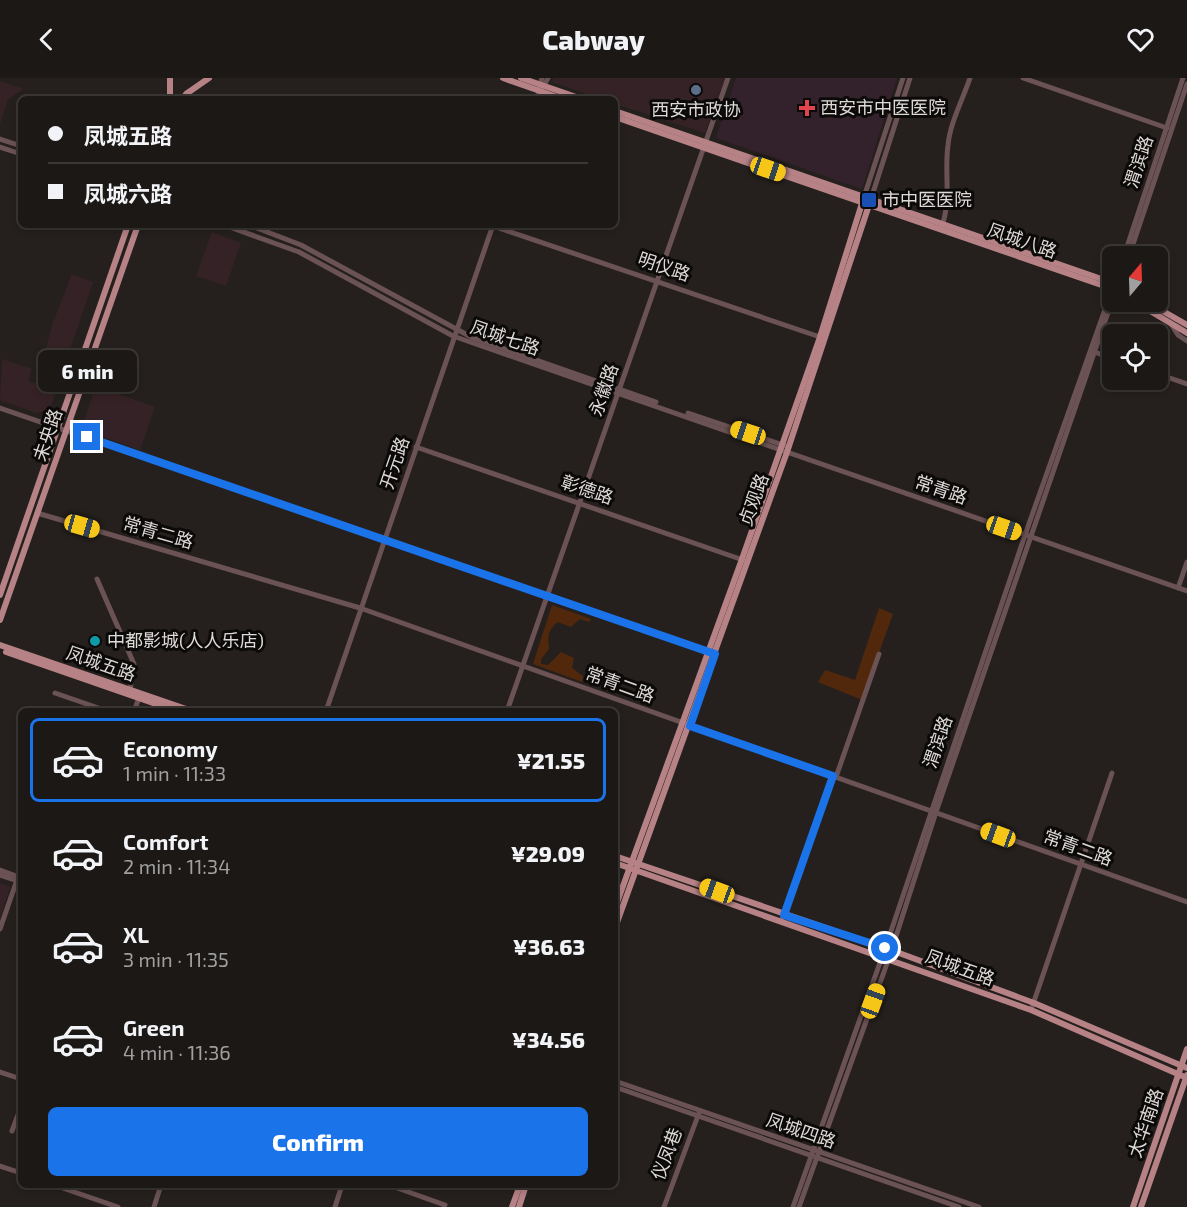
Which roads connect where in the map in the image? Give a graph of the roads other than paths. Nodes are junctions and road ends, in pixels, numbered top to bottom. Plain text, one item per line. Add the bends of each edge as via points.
1 (170, 78) edge
2 (209, 78) edge
3 (503, 78) edge
4 (521, 78) edge
5 (548, 78) edge
6 (728, 78) edge
7 (903, 78) edge
8 (910, 78) edge
9 (970, 78) edge
10 (1023, 78) edge
11 (1183, 78) edge
12 (1187, 84) edge
13 (542, 85) edge
14 (171, 96) edge
15 (184, 96) edge
16 (559, 96) edge
17 (573, 96) edge
18 (618, 112) edge
19 (618, 118) edge
20 (1168, 129) junction
21 (0, 140) edge
22 (18, 145) edge
23 (705, 145) junction
24 (0, 147) edge
25 (18, 153) edge
26 (867, 201) junction
27 (942, 227) junction
28 (127, 228) edge
29 (137, 228) edge
30 (232, 228) edge
31 (257, 228) edge
32 (492, 228) edge
33 (502, 228) edge
34 (1127, 246) edge
35 (1132, 246) edge
36 (1102, 279) edge
37 (659, 281) junction
38 (1102, 284) edge
39 (1105, 312) edge
40 (1108, 312) edge
41 (1156, 312) edge
42 (1161, 312) edge
43 (1173, 320) junction
44 (1187, 320) edge
45 (1187, 325) edge
46 (454, 333) junction
47 (1187, 333) edge
48 (822, 338) junction
49 (1187, 341) edge
50 (1092, 352) junction
51 (1102, 355) edge
52 (1168, 377) edge
53 (1187, 384) edge
54 (619, 391) junction
55 (0, 408) edge
56 (58, 427) junction
57 (65, 430) junction
58 (416, 447) junction
59 (784, 448) junction
60 (580, 504) junction
61 (37, 513) junction
62 (1028, 536) junction
63 (384, 542) junction
64 (745, 560) junction
65 (1187, 562) edge
66 (97, 579) dead end
67 (1178, 588) junction
68 (1187, 591) edge
69 (0, 595) edge
70 (548, 597) junction
71 (360, 608) junction
72 (0, 620) edge
73 (0, 648) edge
74 (712, 653) junction
75 (879, 654) dead end
76 (524, 666) junction
77 (130, 690) junction
78 (56, 693) dead end
79 (139, 698) junction
80 (98, 708) edge
81 (135, 708) edge
82 (167, 708) edge
83 (183, 708) edge
84 (327, 708) edge
85 (508, 708) edge
86 (687, 724) junction
87 (1112, 773) dead end
88 (834, 776) junction
89 (933, 811) junction
90 (618, 858) edge
91 (618, 862) edge
92 (633, 865) junction
93 (1080, 865) junction
94 (0, 870) edge
95 (0, 875) edge
96 (18, 879) edge
97 (18, 880) edge
98 (18, 883) edge
99 (618, 901) edge
100 (1187, 902) edge
101 (618, 918) edge
102 (783, 918) junction
103 (0, 928) edge
104 (888, 949) junction
105 (886, 957) junction
106 (1033, 1006) junction
107 (1187, 1049) edge
108 (1184, 1067) edge
109 (0, 1072) edge
110 (1179, 1074) junction
111 (1187, 1077) edge
112 (18, 1078) edge
113 (618, 1082) edge
114 (618, 1088) edge
115 (698, 1114) junction
116 (18, 1115) edge
117 (12, 1131) dead end
118 (816, 1153) junction
119 (0, 1166) edge
120 (18, 1172) edge
121 (73, 1188) edge
122 (160, 1188) edge
123 (341, 1188) edge
124 (397, 1188) edge
125 (519, 1188) edge
126 (525, 1188) edge
127 (118, 1207) edge
128 (154, 1207) edge
129 (334, 1207) edge
130 (444, 1207) edge
131 (512, 1207) edge
132 (519, 1207) edge
133 (664, 1207) edge
134 (792, 1207) edge
135 (799, 1207) edge
136 (959, 1207) edge
137 (979, 1207) edge
138 (1132, 1207) edge
139 (1141, 1207) edge

1 - 14 main road
2 - 15 main road
3 - 13 main road
4 - 13 main road
5 - 13 street
6 - 23 street, 永徽路
7 - 26 street, 贞观路
8 - 26 street, 贞观路
9 - 27 street via 948,141 948,210
10 - 20 street
11 - 20 street, 渭滨路
12 - 20 street, 渭滨路
13 - 16 main road
13 - 17 main road
18 - 23 main road, 凤城八路
19 - 23 main road, 凤城八路
20 - 34 street, 渭滨路
20 - 35 street, 渭滨路
21 - 22 street
23 - 26 main road, 凤城八路
23 - 37 street, 永徽路
24 - 25 street
26 - 27 main road, 凤城八路
26 - 48 main road, 贞观路
27 - 36 main road, 凤城八路
27 - 38 main road, 凤城八路
28 - 56 main road, 未央路
29 - 57 main road, 未央路
30 - 46 street, 凤城七路 via 299,252
31 - 46 street, 凤城七路 via 301,245
32 - 46 street, 开元路
33 - 37 street, 明仪路
37 - 48 street, 明仪路
37 - 54 street, 永徽路
39 - 50 street, 渭滨路
40 - 50 street, 渭滨路
41 - 43 main road
42 - 43 main road
43 - 44 street
43 - 45 main road
43 - 47 main road
43 - 49 street via 1178,335
46 - 54 street, 凤城七路
46 - 58 street, 开元路
48 - 59 main road, 贞观路
50 - 51 street
50 - 62 street, 渭滨路
52 - 53 street
54 - 59 street, 凤城七路
54 - 60 street, 永徽路
55 - 56 street
56 - 57 street
56 - 69 main road, 未央路
57 - 61 main road, 未央路
57 - 63 street
58 - 60 street, 彰德路
58 - 63 street, 开元路
59 - 62 street, 常青路
59 - 64 main road, 贞观路
60 - 64 street, 彰德路
60 - 70 street, 永徽路
61 - 71 street, 常青二路
61 - 72 main road, 未央路
62 - 67 street, 常青路
62 - 89 street, 渭滨路
63 - 70 street
63 - 71 street, 开元路
64 - 74 main road, 贞观路
65 - 67 street
66 - 77 street via 134,664
67 - 68 street, 常青路
70 - 74 street
70 - 76 street, 永徽路
71 - 76 street, 常青二路
71 - 84 street, 开元路
73 - 77 main road, 凤城五路
73 - 79 main road, 凤城五路
74 - 86 main road, 贞观路
75 - 88 street
76 - 85 street, 永徽路
76 - 86 street, 常青二路
77 - 83 main road, 凤城五路
78 - 80 street
79 - 81 street
79 - 82 main road, 凤城五路
86 - 88 street, 常青二路
86 - 92 main road, 贞观路
87 - 93 street
88 - 89 street, 常青二路
88 - 102 street
89 - 93 street, 常青二路
89 - 104 street, 渭滨路
90 - 92 main road, 凤城五路
91 - 92 main road, 凤城五路
92 - 99 main road, 贞观路
92 - 101 main road, 贞观路
92 - 102 main road, 凤城五路
93 - 100 street, 常青二路
93 - 106 street
94 - 96 street
95 - 97 street
98 - 103 street
102 - 104 main road, 凤城五路
102 - 105 main road, 凤城五路
104 - 105 street, 渭滨路
104 - 106 main road, 凤城五路
105 - 106 main road, 凤城五路
105 - 118 street, 渭滨路
106 - 108 main road, 凤城五路
106 - 110 main road, 凤城五路
107 - 108 main road, 太华南路
108 - 110 main road, 太华南路
109 - 112 street
110 - 111 main road, 凤城五路
110 - 138 main road, 太华南路
111 - 139 main road, 太华南路
113 - 115 street, 凤城四路
114 - 115 street, 凤城四路
115 - 118 street, 凤城四路
115 - 133 street, 仪凤巷
116 - 117 street
118 - 134 street, 渭滨路
118 - 135 street, 渭滨路
118 - 136 street, 凤城四路
118 - 137 street, 凤城四路
119 - 120 street
121 - 127 street
122 - 128 street
123 - 129 street
124 - 130 street
125 - 131 main road
126 - 132 main road

